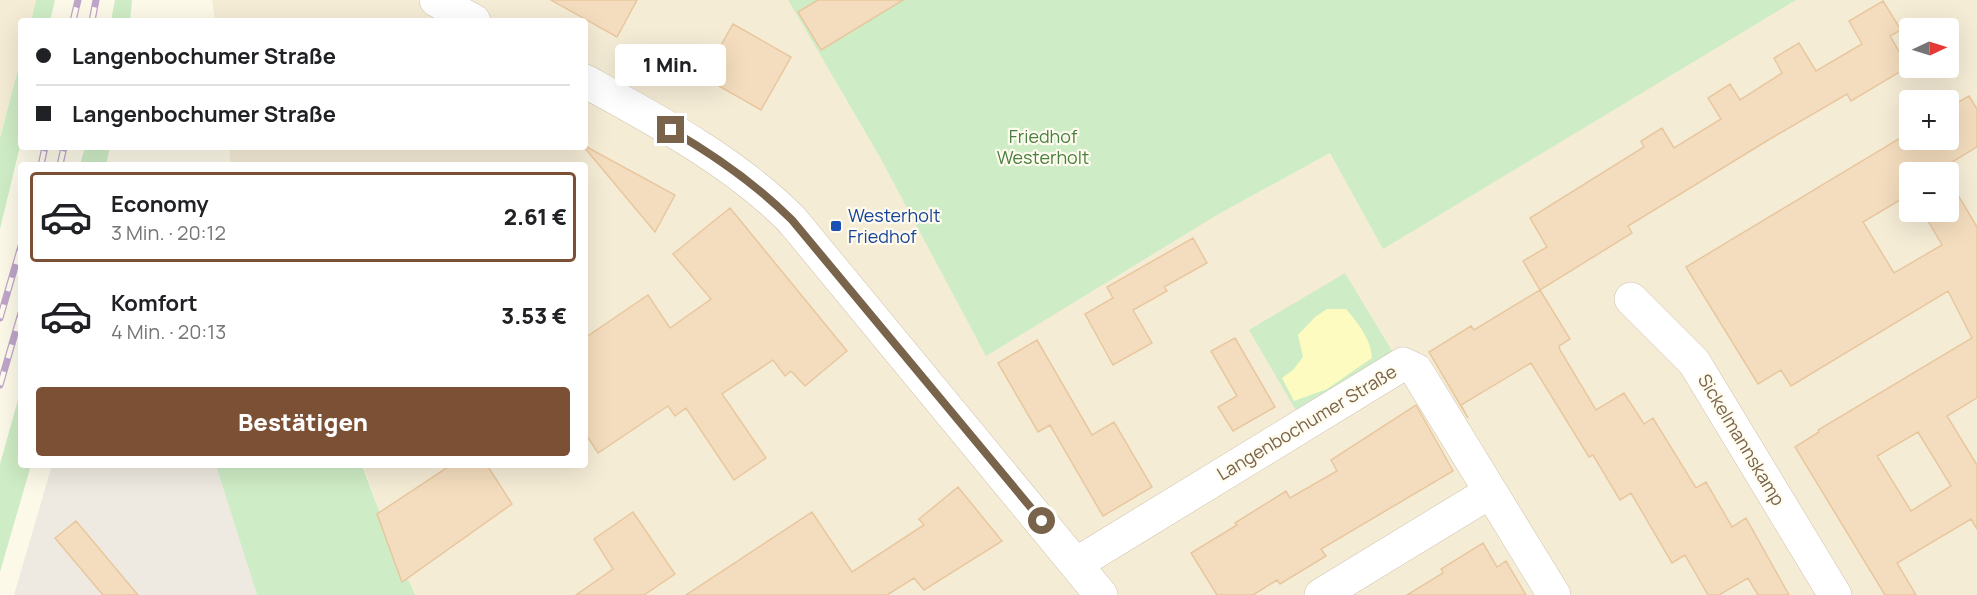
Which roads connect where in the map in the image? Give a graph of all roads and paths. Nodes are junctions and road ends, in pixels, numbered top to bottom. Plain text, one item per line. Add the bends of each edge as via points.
1 (436, 0) edge
2 (469, 18) edge
3 (588, 83) edge
4 (1630, 299) dead end
5 (1490, 492) junction
6 (1076, 564) junction
7 (1101, 595) edge
8 (1321, 595) edge
9 (1554, 595) edge
10 (1835, 595) edge

1 - 2 street
3 - 6 street via 691,142 773,200 848,284
4 - 10 street, Sickelmannskamp via 1694,362
5 - 6 street, Langenbochumer Straße via 1416,370 1403,364
5 - 8 street
5 - 9 street, Langenbochumer Straße
6 - 7 street

